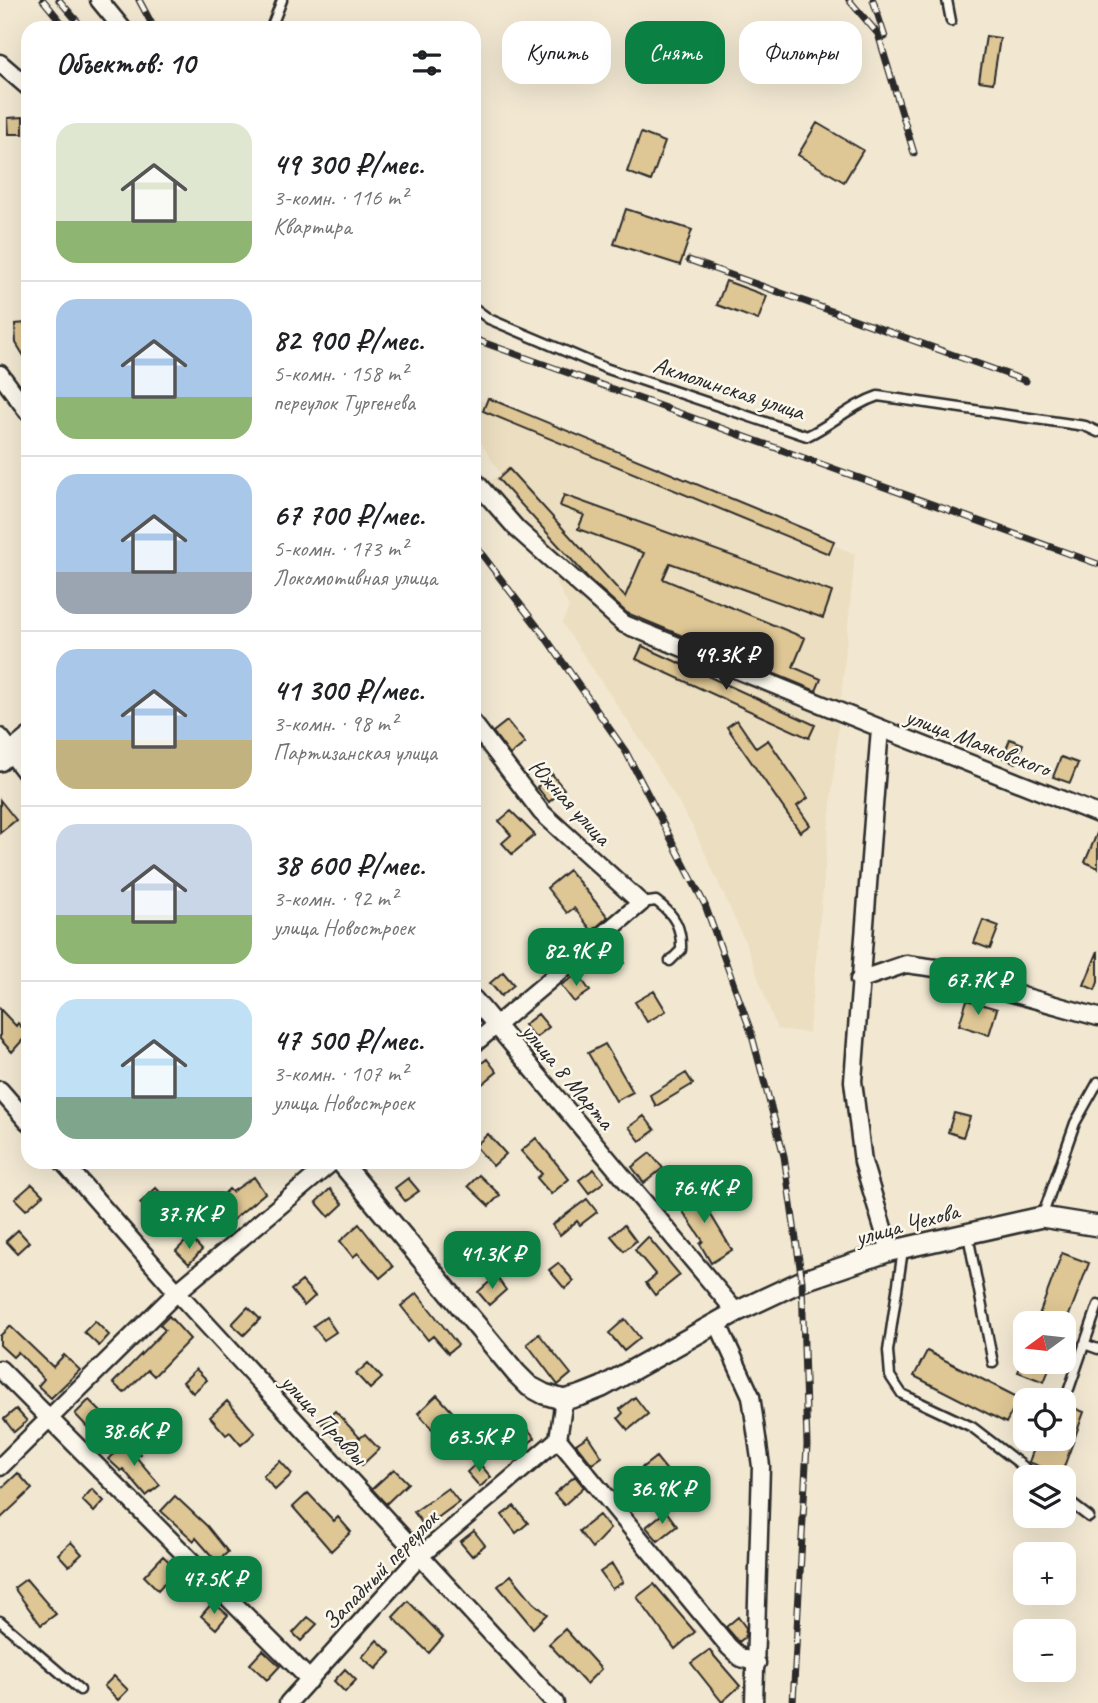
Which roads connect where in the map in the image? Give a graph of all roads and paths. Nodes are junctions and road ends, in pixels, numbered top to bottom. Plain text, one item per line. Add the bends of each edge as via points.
1 (99, 0) edge
2 (282, 0) edge
3 (947, 0) edge
4 (116, 21) edge
5 (274, 21) edge
6 (951, 21) dead end
7 (0, 63) edge
8 (21, 81) edge
9 (481, 313) edge
10 (0, 374) edge
11 (21, 402) edge
12 (1098, 432) edge
13 (481, 488) edge
14 (880, 728) junction
15 (481, 733) edge
16 (21, 741) edge
17 (4, 750) edge
18 (21, 766) edge
19 (1098, 814) edge
20 (641, 903) junction
21 (670, 961) dead end
22 (859, 980) junction
23 (481, 1008) edge
24 (1098, 1017) edge
25 (496, 1026) junction
26 (481, 1038) edge
27 (1098, 1082) edge
28 (0, 1090) edge
29 (21, 1114) edge
30 (69, 1169) edge
31 (324, 1169) edge
32 (347, 1169) edge
33 (1042, 1217) junction
34 (1098, 1226) edge
35 (967, 1232) junction
36 (897, 1249) junction
37 (177, 1292) junction
38 (1098, 1305) edge
39 (736, 1311) junction
40 (717, 1322) junction
41 (1084, 1344) junction
42 (1098, 1349) edge
43 (993, 1363) dead end
44 (0, 1369) edge
45 (1069, 1388) edge
46 (564, 1400) junction
47 (48, 1418) junction
48 (558, 1439) junction
49 (1021, 1465) edge
50 (0, 1467) edge
51 (1076, 1507) edge
52 (1089, 1517) dead end
53 (420, 1556) junction
54 (0, 1621) edge
55 (757, 1663) junction
56 (310, 1680) junction
57 (80, 1690) dead end
58 (288, 1703) edge
59 (555, 1703) edge
60 (754, 1703) edge

1 - 4 street
2 - 5 lane
3 - 6 lane
7 - 8 street
9 - 12 lane, Акмолинская улица via 605,368 807,436 856,404 878,396 1085,426
10 - 11 street
13 - 14 street, улица Маяковского via 517,529 624,624
14 - 19 street, улица Маяковского
14 - 22 street
15 - 20 street, Южная улица via 541,812
16 - 17 street
17 - 18 street
20 - 21 lane via 656,901 677,922 681,950
20 - 25 street
22 - 24 street via 906,964 943,970
22 - 36 street via 853,1081 863,1162
23 - 25 street, улица 8 Марта
25 - 26 street
25 - 39 street, улица 8 Марта
27 - 33 lane via 1075,1123
28 - 29 street
30 - 37 street, улица Правды
31 - 37 street
32 - 46 street via 516,1373 529,1386
33 - 34 street, улица Чехова
33 - 35 street, улица Чехова
35 - 36 street, улица Чехова
35 - 43 lane
36 - 39 street, улица Чехова via 802,1281
36 - 49 lane via 890,1376 902,1394 972,1427
37 - 47 street
37 - 53 street, улица Правды
38 - 41 lane
39 - 40 street
40 - 46 street via 602,1387
40 - 55 street via 751,1396 761,1466
41 - 42 lane
41 - 45 lane
44 - 47 street
46 - 48 street
47 - 50 street
47 - 56 street
48 - 53 street, Западный переулок
48 - 55 street via 729,1647 741,1658
51 - 52 lane
53 - 56 street, Западный переулок
53 - 59 street, улица Правды
54 - 57 lane
55 - 60 street
56 - 58 street, Западный переулок

